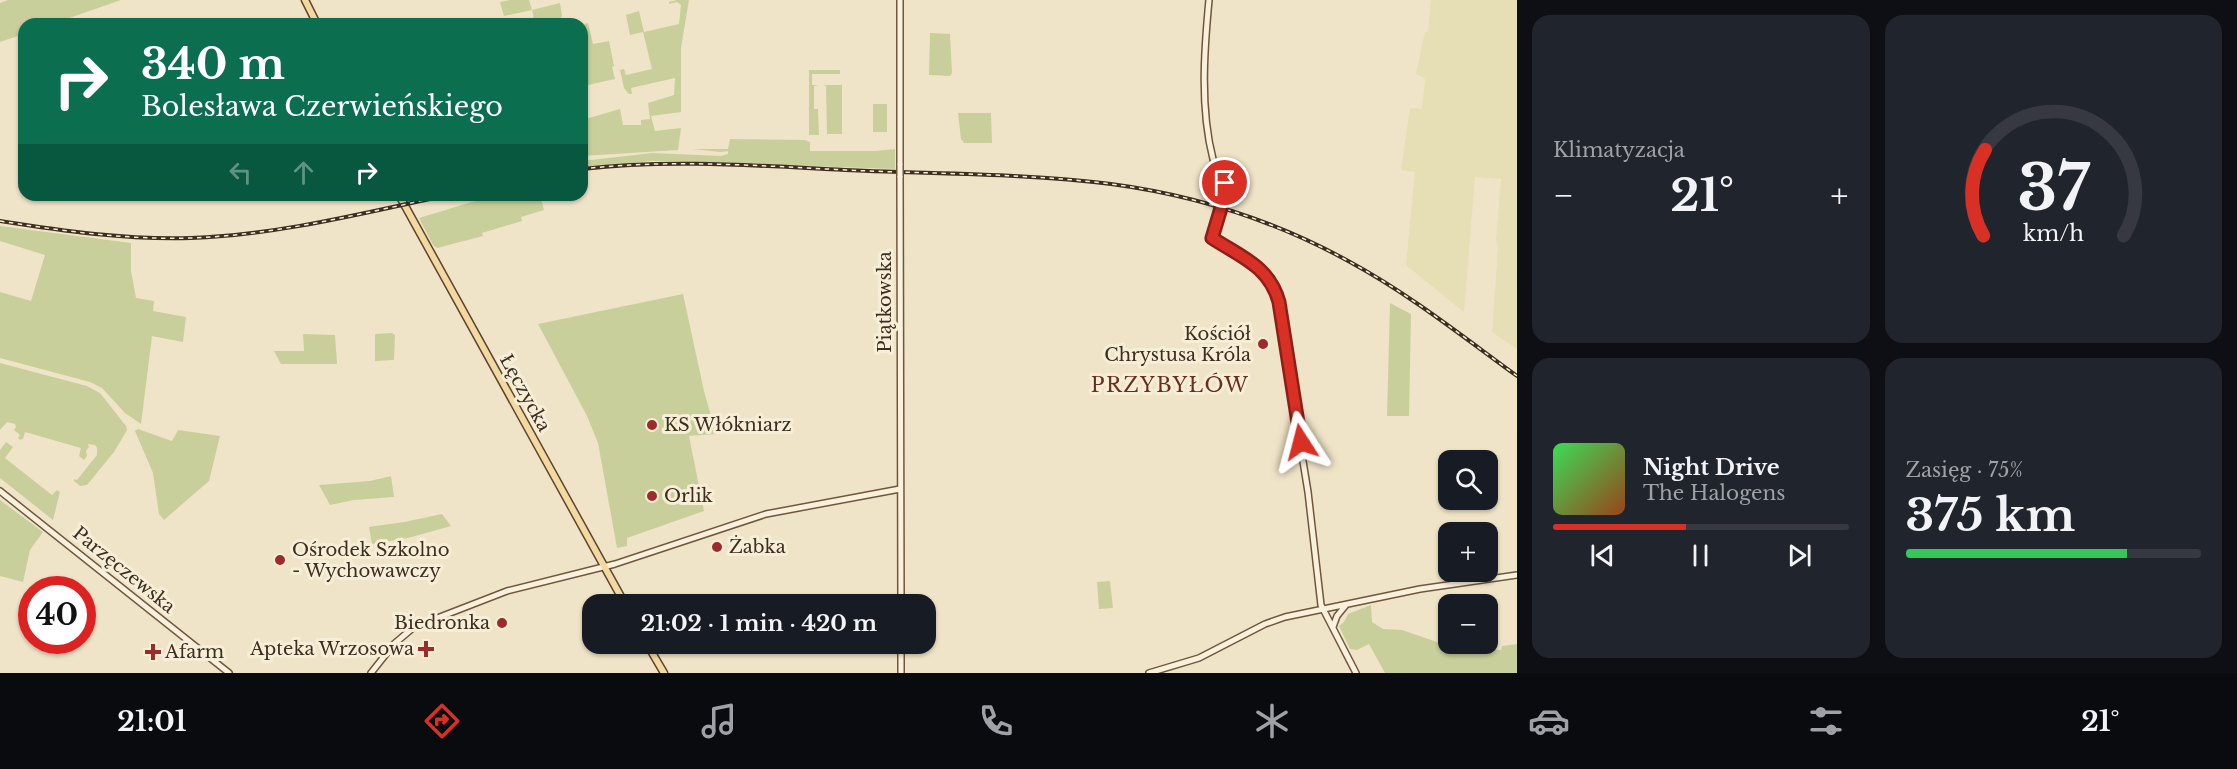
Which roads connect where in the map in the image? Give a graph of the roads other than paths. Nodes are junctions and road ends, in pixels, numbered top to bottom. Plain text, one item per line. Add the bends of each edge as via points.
1 (305, 0) edge
2 (900, 0) edge
3 (1209, 0) edge
4 (314, 18) edge
5 (402, 201) edge
6 (900, 489) junction
7 (0, 491) edge
8 (604, 566) junction
9 (1517, 575) edge
10 (620, 594) edge
11 (901, 594) edge
12 (1348, 604) junction
13 (1324, 609) junction
14 (1333, 627) junction
15 (653, 654) edge
16 (901, 654) edge
17 (229, 673) edge
18 (371, 673) edge
19 (664, 673) edge
20 (901, 673) edge
21 (1149, 673) edge
22 (1356, 673) edge

1 - 4 main road
2 - 6 street, Piątkowska, bridge
3 - 13 street, bridge via 1206,105 1210,146 1226,186 1212,238 1260,268 1278,297
5 - 8 main road, Łęczycka
6 - 8 street via 766,514
6 - 11 street, Piątkowska
7 - 17 street, Parzęczewska
8 - 10 main road, Łęczycka
8 - 18 street via 507,591 421,624 396,643
9 - 12 street
12 - 13 street
12 - 14 street
13 - 14 street
13 - 21 street via 1276,620 1199,658
14 - 22 street
15 - 19 main road
16 - 20 street

